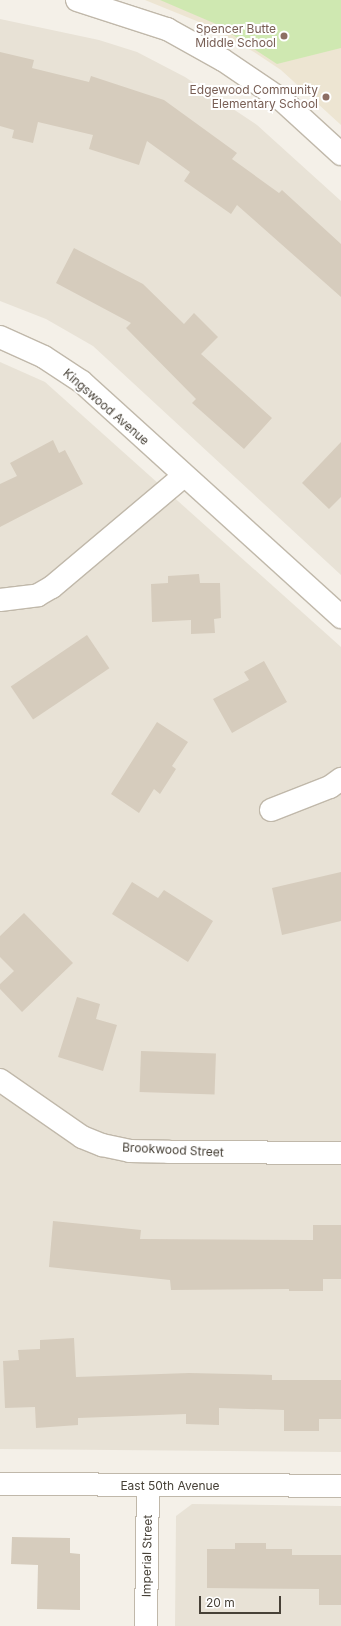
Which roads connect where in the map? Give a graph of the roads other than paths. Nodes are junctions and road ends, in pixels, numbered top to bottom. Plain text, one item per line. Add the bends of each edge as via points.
1 (77, 0) edge
2 (341, 154) edge
3 (0, 337) edge
4 (184, 476) junction
5 (0, 600) edge
6 (341, 616) edge
7 (341, 779) edge
8 (271, 810) dead end
9 (0, 1080) edge
10 (341, 1154) edge
11 (0, 1484) edge
12 (148, 1486) junction
13 (341, 1486) edge
14 (146, 1626) edge

1 - 2 street via 167,30 223,60 282,100
3 - 4 street, Kingswood Avenue via 22,345 64,369
4 - 5 street via 52,587 38,595
4 - 6 street, Kingswood Avenue
7 - 8 street via 330,787
9 - 10 street, Brookwood Street via 64,1126 102,1145 130,1151
11 - 12 street, East 50th Avenue
12 - 13 street, East 50th Avenue
12 - 14 street, Imperial Street

